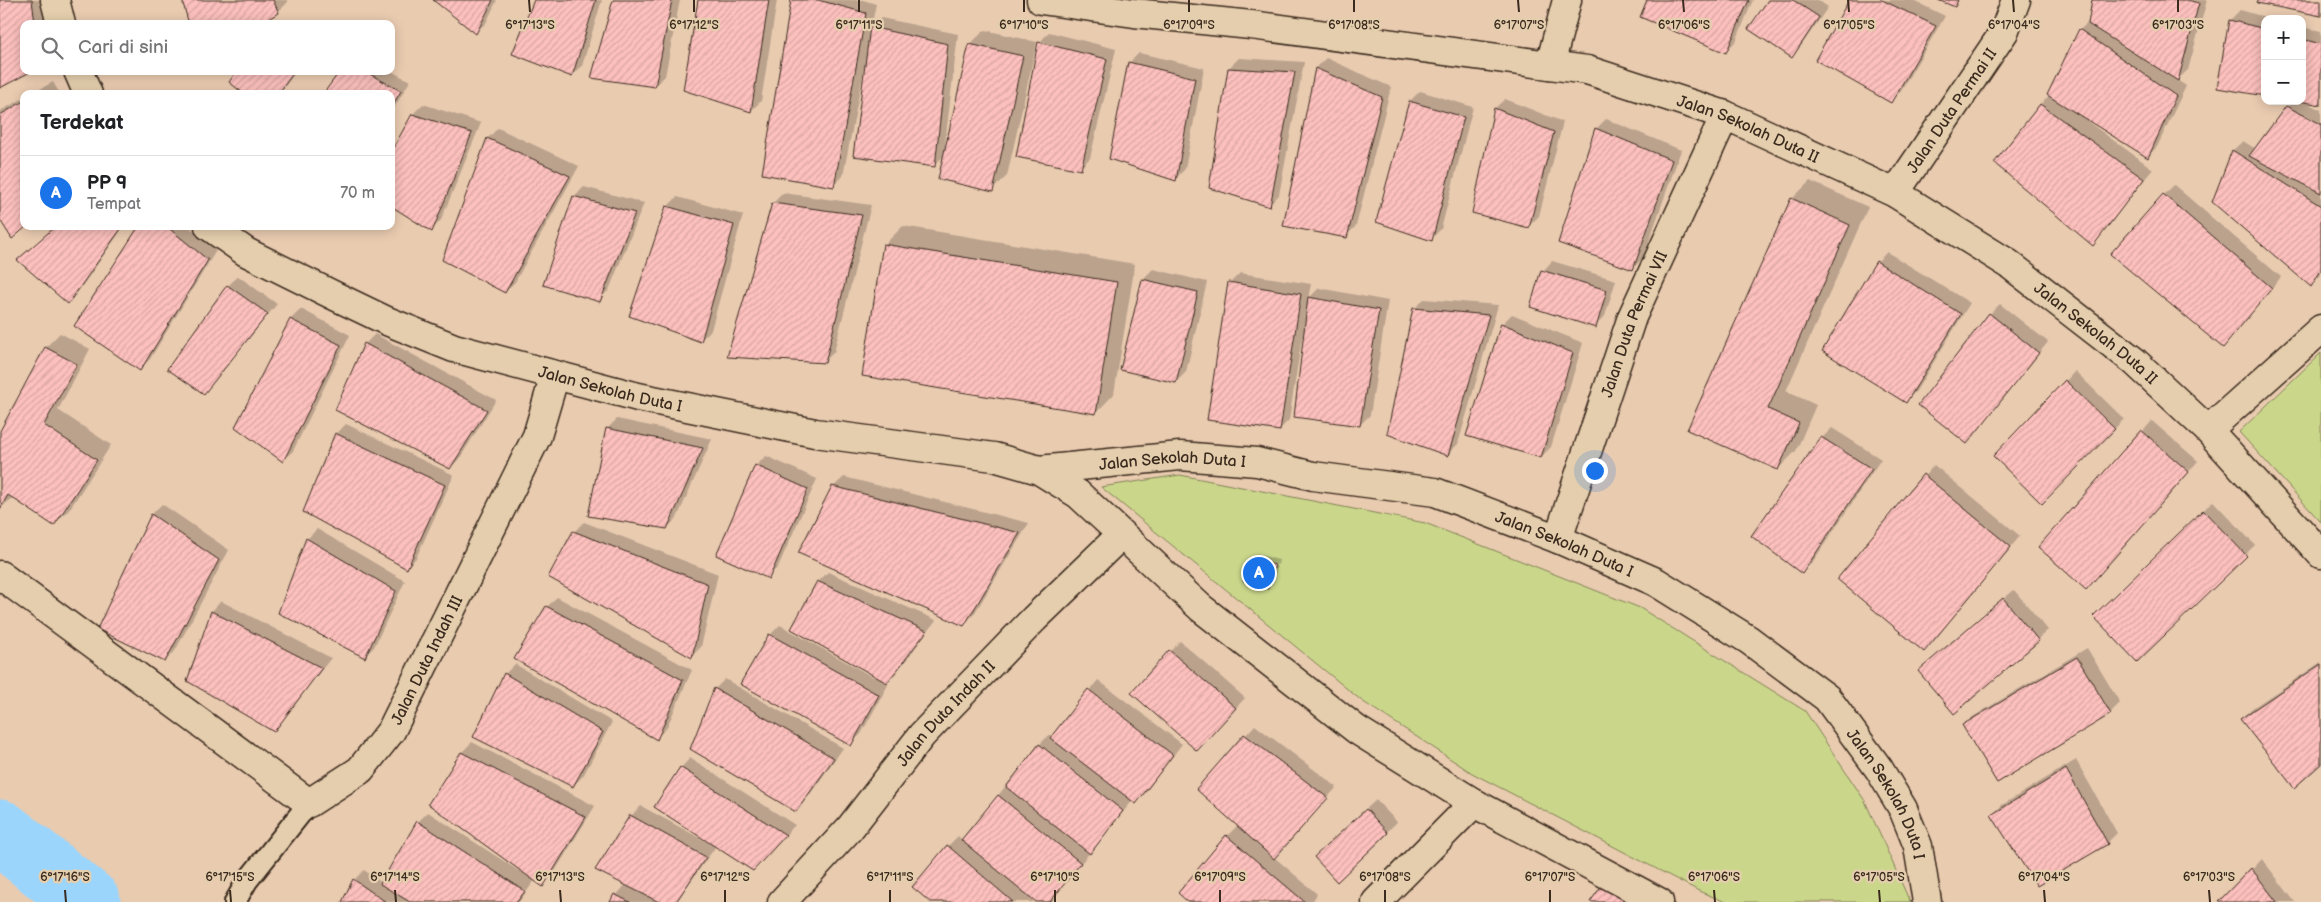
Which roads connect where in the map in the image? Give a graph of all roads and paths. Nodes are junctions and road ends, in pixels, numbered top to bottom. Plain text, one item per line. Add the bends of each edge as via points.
1 (55, 0) edge
2 (1041, 0) edge
3 (1568, 0) edge
4 (2016, 0) edge
5 (1203, 10) edge
6 (60, 20) edge
7 (1550, 65) junction
8 (80, 75) edge
9 (86, 90) edge
10 (1725, 115) junction
11 (1896, 193) junction
12 (215, 230) edge
13 (2321, 329) edge
14 (555, 375) junction
15 (2208, 430) junction
16 (1039, 470) junction
17 (1121, 536) junction
18 (1558, 539) junction
19 (2321, 554) edge
20 (0, 575) edge
21 (309, 803) junction
22 (1474, 803) junction
23 (235, 902) edge
24 (782, 902) edge
25 (1376, 902) edge
26 (1659, 902) edge
27 (1927, 902) edge

1 - 6 street
2 - 5 street, Jalan Sekolah Duta II via 1134,14
3 - 7 street
4 - 11 street, Jalan Duta Permai II via 2004,32
5 - 7 street, Jalan Sekolah Duta II via 1252,25
7 - 10 street, Jalan Sekolah Duta II via 1587,70
8 - 9 street
10 - 11 street, Jalan Sekolah Duta II
10 - 18 street, Jalan Duta Permai VII via 1632,318
11 - 15 street, Jalan Sekolah Duta II via 2009,264 2134,361
12 - 14 street, Jalan Sekolah Duta I via 246,252 387,321 454,348
13 - 15 street
14 - 16 street, Jalan Sekolah Duta I via 638,397 814,433 994,457
14 - 21 street, Jalan Duta Indah III via 538,436 391,731 360,770
15 - 19 street, Jalan Sekolah Duta II
16 - 17 street, Jalan Sekolah Duta I via 1078,494
16 - 18 street, Jalan Sekolah Duta I via 1180,456 1257,462 1313,476 1435,492
17 - 22 street, Jalan Sekolah Duta I via 1201,608 1357,730
17 - 24 street, Jalan Duta Indah II via 1034,619 922,735 850,828
18 - 27 street, Jalan Sekolah Duta I via 1656,582 1749,640 1827,698 1879,768 1903,809 1918,846
20 - 21 street
21 - 23 lane, Jalan Duta Indah III via 247,881
22 - 25 street
22 - 26 street, Jalan Sekolah Duta I

